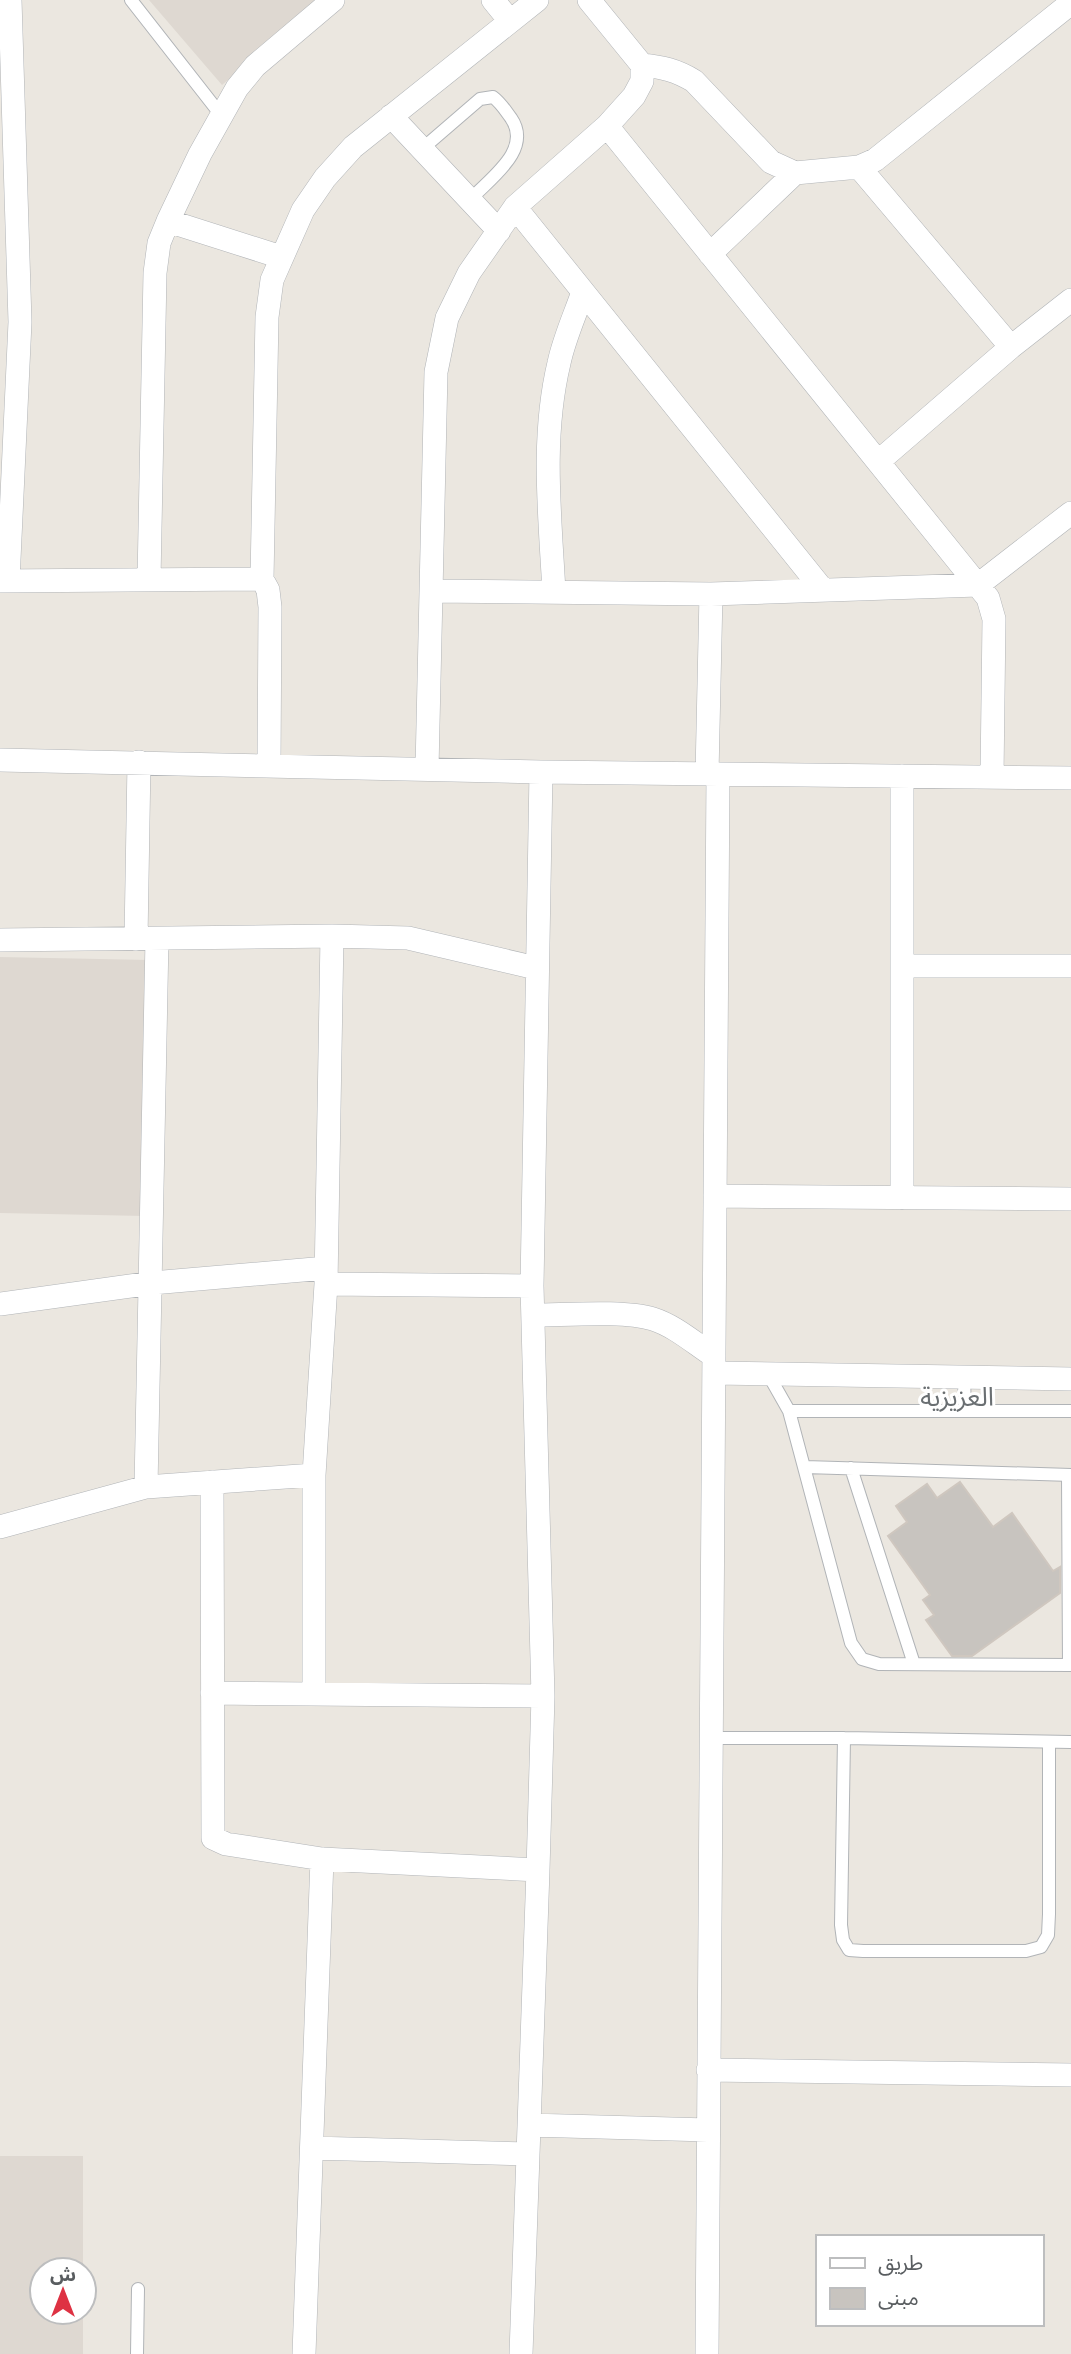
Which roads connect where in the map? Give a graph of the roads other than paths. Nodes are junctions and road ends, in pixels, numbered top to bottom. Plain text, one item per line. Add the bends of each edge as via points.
1 (10, 0) edge
2 (131, 0) edge
3 (332, 0) edge
4 (492, 0) edge
5 (537, 0) edge
6 (589, 0) edge
7 (1071, 3) edge
8 (510, 22) junction
9 (642, 65) junction
10 (221, 115) junction
11 (391, 116) junction
12 (607, 126) junction
13 (422, 149) junction
14 (7, 161) edge
15 (859, 167) junction
16 (795, 173) junction
17 (470, 200) junction
18 (515, 207) junction
19 (168, 220) junction
20 (499, 231) junction
21 (710, 254) junction
22 (281, 257) junction
23 (583, 292) junction
24 (1071, 300) edge
25 (1010, 346) junction
26 (879, 461) junction
27 (1071, 513) edge
28 (262, 579) junction
29 (149, 580) junction
30 (4, 581) edge
31 (978, 585) junction
32 (823, 590) junction
33 (431, 592) junction
34 (554, 593) junction
35 (711, 594) junction
36 (0, 760) edge
37 (139, 762) junction
38 (269, 765) junction
39 (428, 769) junction
40 (541, 772) junction
41 (712, 774) junction
42 (902, 776) junction
43 (992, 777) junction
44 (1071, 778) edge
45 (332, 936) junction
46 (147, 939) junction
47 (0, 940) edge
48 (902, 966) junction
49 (1071, 966) edge
50 (536, 968) junction
51 (715, 1196) junction
52 (902, 1198) junction
53 (1071, 1199) edge
54 (326, 1276) junction
55 (152, 1283) junction
56 (532, 1286) junction
57 (0, 1304) edge
58 (533, 1315) junction
59 (714, 1365) junction
60 (768, 1374) junction
61 (964, 1377) junction
62 (1071, 1379) edge
63 (789, 1410) junction
64 (965, 1411) junction
65 (1071, 1412) edge
66 (805, 1467) junction
67 (851, 1468) junction
68 (314, 1475) junction
69 (1069, 1475) edge
70 (212, 1482) junction
71 (146, 1487) junction
72 (0, 1527) edge
73 (914, 1664) junction
74 (1070, 1665) edge
75 (212, 1693) junction
76 (314, 1694) junction
77 (543, 1696) junction
78 (711, 1738) junction
79 (844, 1738) junction
80 (1049, 1742) junction
81 (1071, 1742) edge
82 (322, 1859) junction
83 (538, 1870) junction
84 (708, 2070) junction
85 (1071, 2075) edge
86 (529, 2125) junction
87 (708, 2130) junction
88 (312, 2148) junction
89 (528, 2154) junction
90 (138, 2289) dead end
91 (137, 2354) edge
92 (304, 2354) edge
93 (521, 2354) edge
94 (707, 2354) edge

1 - 14 street
2 - 10 lane
3 - 10 street via 255,66
4 - 8 street
5 - 8 street
6 - 9 street
7 - 15 street via 874,160
8 - 11 street
9 - 12 street via 642,81 634,96
9 - 16 street via 666,67 694,81 771,162
10 - 19 street
11 - 13 street
11 - 22 street via 325,178 303,210
12 - 18 street
12 - 21 street
13 - 17 street
13 - 17 lane via 480,99 493,97 500,103 517,127 519,141 514,153
14 - 30 street via 20,322
15 - 16 street
15 - 25 street
16 - 21 street
17 - 20 street
18 - 20 street
18 - 23 street
19 - 22 street
19 - 29 street via 155,273
20 - 33 street via 469,273 447,318 436,372
21 - 26 street
22 - 28 street via 272,280 267,317
23 - 32 street
23 - 34 street via 559,362 550,421
24 - 25 street
25 - 26 street
26 - 31 street
27 - 31 street
28 - 29 street
28 - 38 street via 270,607
29 - 30 street
31 - 32 street
31 - 43 street via 988,598 994,619
32 - 35 street
33 - 34 street
33 - 39 street
34 - 35 street
35 - 41 street
36 - 37 street
37 - 38 street
37 - 46 street
38 - 39 street
39 - 40 street
40 - 41 street
40 - 50 street
41 - 42 street
41 - 51 street
42 - 43 street
42 - 48 street
43 - 44 street
45 - 46 street
45 - 50 street via 408,938
45 - 54 street
46 - 47 street
46 - 55 street
48 - 49 street
48 - 52 street
50 - 56 street
51 - 52 street
51 - 59 street
52 - 53 street
54 - 55 street
54 - 56 street
54 - 68 street
55 - 57 street
55 - 71 street
56 - 58 street
58 - 59 street via 653,1319
58 - 77 street
59 - 60 street
59 - 78 street
60 - 61 street
60 - 63 lane
61 - 62 street
61 - 64 lane
63 - 64 lane
63 - 66 lane
64 - 65 lane
66 - 67 lane
66 - 73 lane via 851,1643 862,1659
67 - 69 lane
67 - 73 lane
68 - 70 street
68 - 76 street
69 - 74 lane
70 - 71 street
70 - 75 street
71 - 72 street
73 - 74 lane
75 - 76 street
75 - 82 street via 213,1838
76 - 77 street
77 - 83 street
78 - 79 lane
78 - 84 street
79 - 80 lane
79 - 80 lane via 841,1925 849,1950 863,1951 1026,1951 1041,1947 1048,1935 1049,1914
80 - 81 lane
82 - 83 street
82 - 88 street
83 - 86 street
84 - 85 street
84 - 87 street
86 - 87 street
86 - 89 street
87 - 94 street
88 - 89 street
88 - 92 street
89 - 93 street
90 - 91 lane

